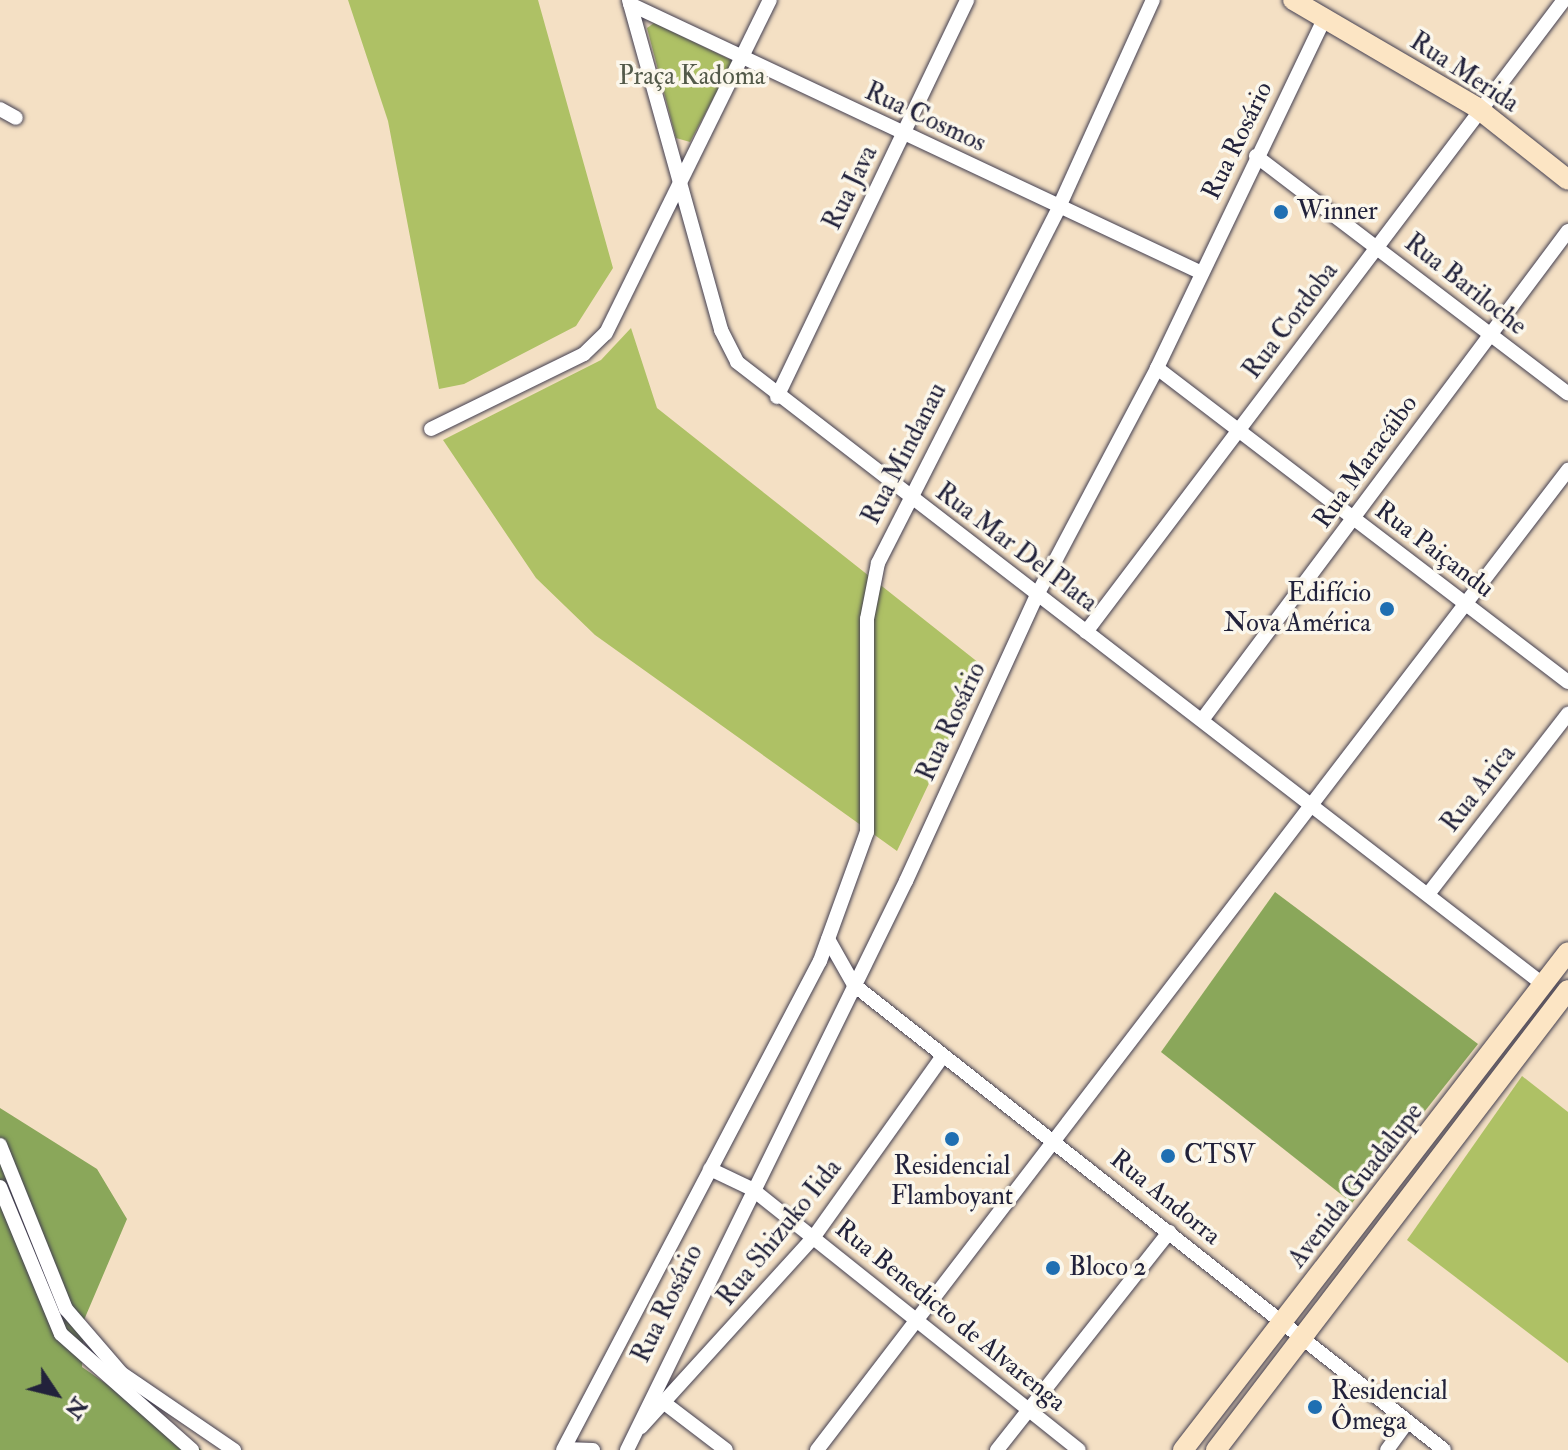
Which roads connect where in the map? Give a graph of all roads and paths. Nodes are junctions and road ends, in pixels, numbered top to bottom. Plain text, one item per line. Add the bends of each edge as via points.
1 (770, 0) edge
2 (967, 0) edge
3 (1153, 0) edge
4 (1293, 0) edge
5 (1564, 0) edge
6 (630, 2) edge
7 (1325, 17) junction
8 (744, 57) junction
9 (1476, 107) junction
10 (0, 109) edge
11 (16, 118) dead end
12 (902, 136) junction
13 (1256, 156) junction
14 (1568, 180) edge
15 (684, 184) junction
16 (1059, 207) junction
17 (1568, 231) edge
18 (1377, 247) junction
19 (1202, 273) junction
20 (1489, 335) junction
21 (1157, 368) junction
22 (1568, 394) edge
23 (777, 397) junction
24 (431, 429) dead end
25 (1239, 430) junction
26 (1568, 470) edge
27 (907, 498) junction
28 (1354, 520) junction
29 (1037, 595) junction
30 (1466, 604) junction
31 (1086, 632) junction
32 (1568, 682) edge
33 (1568, 714) edge
34 (1202, 720) junction
35 (1315, 806) junction
36 (1429, 893) junction
37 (828, 939) junction
38 (1568, 952) edge
39 (854, 985) junction
40 (1544, 985) junction
41 (1566, 997) edge
42 (942, 1057) junction
43 (1057, 1144) junction
44 (0, 1145) edge
45 (710, 1169) junction
46 (0, 1187) edge
47 (752, 1189) junction
48 (1169, 1232) junction
49 (813, 1238) junction
50 (918, 1323) junction
51 (1282, 1324) junction
52 (1300, 1338) junction
53 (667, 1405) junction
54 (1029, 1409) junction
55 (1407, 1422) junction
56 (641, 1427) junction
57 (192, 1450) edge
58 (234, 1450) edge
59 (563, 1450) edge
60 (593, 1450) edge
61 (627, 1450) edge
62 (726, 1450) edge
63 (817, 1450) edge
64 (997, 1450) edge
65 (1079, 1450) edge
66 (1183, 1450) edge
67 (1216, 1450) edge
68 (1387, 1450) edge
69 (1444, 1450) edge

1 - 8 street
2 - 12 street, Rua Java
3 - 16 street, Rua Mindanau
4 - 7 street, Rua Merida
5 - 9 street, Rua Cordoba
6 - 8 street, Rua Cosmos
6 - 15 street, Rua Mar Del Plata
7 - 9 street, Rua Merida
7 - 13 street, Rua Rosário
8 - 12 street, Rua Cosmos
8 - 15 street
9 - 14 street, Rua Merida
9 - 18 street, Rua Cordoba
10 - 11 street
12 - 16 street, Rua Cosmos
12 - 23 street, Rua Java
13 - 18 street, Rua Bariloche
13 - 19 street, Rua Rosário
15 - 23 street, Rua Mar Del Plata via 721,330 737,362
15 - 24 street via 606,333 584,354
16 - 19 street, Rua Cosmos
16 - 27 street, Rua Mindanau
17 - 20 street, Rua Maracáibo
18 - 20 street, Rua Bariloche
18 - 25 street, Rua Cordoba
19 - 21 street, Rua Rosário
20 - 22 street, Rua Bariloche
20 - 28 street, Rua Maracáibo
21 - 25 street, Rua Paiçandu
21 - 29 street, Rua Rosário
23 - 27 street, Rua Mar Del Plata
25 - 28 street, Rua Paiçandu
25 - 31 street, Rua Cordoba
26 - 30 street
27 - 29 street, Rua Mar Del Plata
27 - 37 street, Rua Mindanau via 878,563 867,619 864,845
28 - 30 street, Rua Paiçandu
28 - 34 street, Rua Maracáibo
29 - 31 street, Rua Mar Del Plata
29 - 39 street, Rua Rosário
30 - 32 street, Rua Paiçandu
30 - 35 street
31 - 34 street, Rua Mar Del Plata
33 - 36 street, Rua Arica
34 - 35 street, Rua Mar Del Plata
35 - 36 street, Rua Mar Del Plata
35 - 43 street
36 - 40 street, Rua Mar Del Plata
37 - 39 street
37 - 45 street, Rua Mindanau
38 - 40 street, Avenida Guadalupe
39 - 42 street, Rua Andorra
39 - 47 street, Rua Rosário
40 - 41 street, Rua Mar Del Plata
40 - 51 street, Avenida Guadalupe
41 - 52 street, Avenida Guadalupe
42 - 43 street, Rua Andorra
42 - 49 street, Rua Shizuko Iida
43 - 48 street, Rua Andorra
43 - 50 street
44 - 58 street via 66,1309 121,1373
45 - 47 street, Rua Benedicto de Alvarenga
45 - 59 street, Rua Rosário
46 - 57 street via 61,1334
47 - 49 street, Rua Benedicto de Alvarenga
47 - 56 street, Rua Rosário via 649,1396
48 - 51 street, Rua Andorra
48 - 54 street
49 - 50 street, Rua Benedicto de Alvarenga
49 - 53 street, Rua Shizuko Iida
50 - 54 street, Rua Benedicto de Alvarenga
50 - 63 street
51 - 52 street, Rua Andorra
51 - 66 street, Avenida Guadalupe
52 - 55 street, Rua Andorra
52 - 67 street, Avenida Guadalupe
53 - 56 street, Rua Shizuko Iida
53 - 62 street
54 - 64 street
54 - 65 street, Rua Benedicto de Alvarenga
55 - 68 street
55 - 69 street, Rua Andorra
56 - 61 street, Rua Rosário
59 - 60 street

